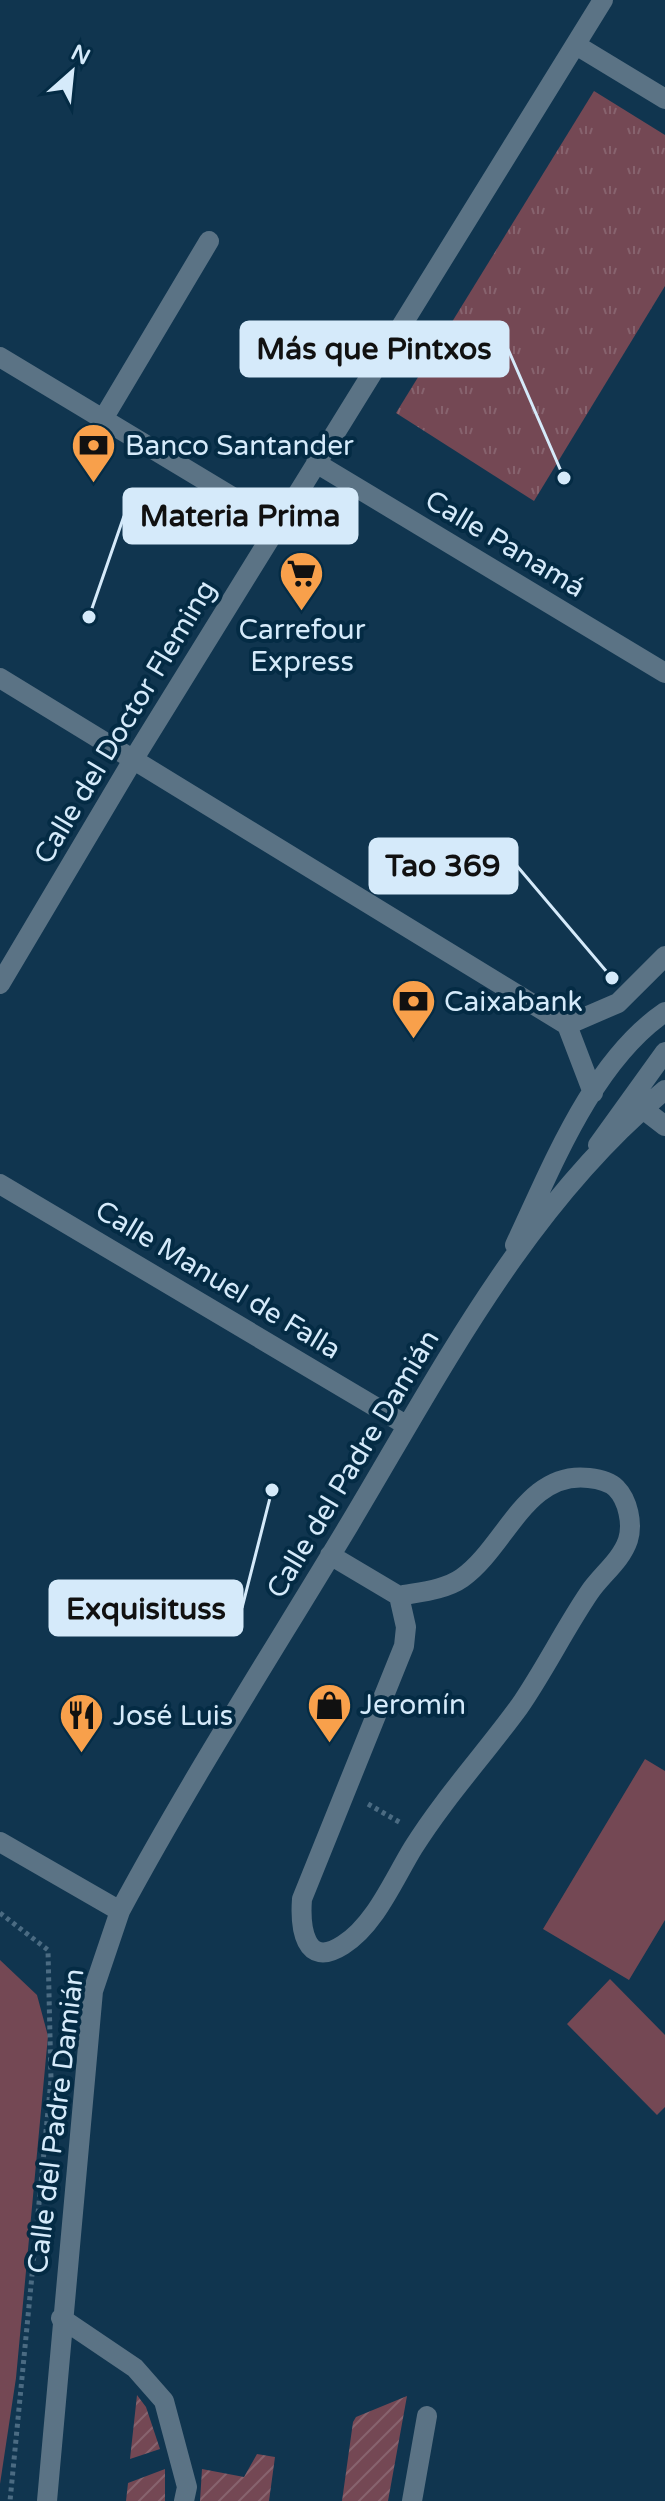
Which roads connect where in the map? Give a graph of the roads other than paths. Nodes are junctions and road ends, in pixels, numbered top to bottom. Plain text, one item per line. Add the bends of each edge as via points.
1 (603, 0) edge
2 (576, 45) junction
3 (665, 99) edge
4 (209, 241) dead end
5 (0, 357) edge
6 (103, 419) junction
7 (316, 463) junction
8 (279, 525) junction
9 (665, 673) edge
10 (0, 678) edge
11 (133, 760) junction
12 (665, 956) edge
13 (0, 984) edge
14 (665, 1012) edge
15 (567, 1025) junction
16 (665, 1052) edge
17 (664, 1091) edge
18 (593, 1093) junction
19 (643, 1109) junction
20 (665, 1126) edge
21 (579, 1175) junction
22 (0, 1184) edge
23 (499, 1278) junction
24 (406, 1425) junction
25 (330, 1555) junction
26 (399, 1596) junction
27 (0, 1842) edge
28 (120, 1911) junction
29 (61, 2318) junction
30 (427, 2416) dead end
31 (47, 2501) edge
32 (184, 2501) edge
33 (412, 2501) edge

1 - 2 street, Calle del Doctor Fleming
2 - 3 street
2 - 7 street, Calle del Doctor Fleming
4 - 6 street
5 - 6 street
6 - 8 street
7 - 8 street, Calle del Doctor Fleming
7 - 9 street, Calle Panamá
8 - 11 street, Calle del Doctor Fleming
10 - 11 street
11 - 13 street, Calle del Doctor Fleming
11 - 15 street
12 - 15 street via 618,1003
14 - 18 street, Calle del Padre Damián via 632,1040
15 - 18 street
16 - 21 street, Calle del Padre Damián via 611,1122
17 - 19 street, Calle del Padre Damián
18 - 23 street, Calle del Padre Damián
19 - 20 street
19 - 21 street, Calle del Padre Damián
21 - 23 street, Calle del Padre Damián
22 - 24 street, Calle Manuel de Falla
23 - 24 street, Calle del Padre Damián
24 - 25 street, Calle del Padre Damián
25 - 26 street
25 - 28 street, Calle del Padre Damián
26 - 26 street via 459,1581 494,1548 536,1493 556,1480 600,1479 616,1488 625,1503 628,1538 617,1560 590,1592 519,1707 441,1803 361,1930 341,1947 312,1948 300,1924 302,1899 404,1646
27 - 28 street
28 - 29 street, Calle del Padre Damián via 93,1991
29 - 31 street, Calle del Padre Damián
29 - 32 street via 135,2368 164,2401 187,2487
30 - 33 street

